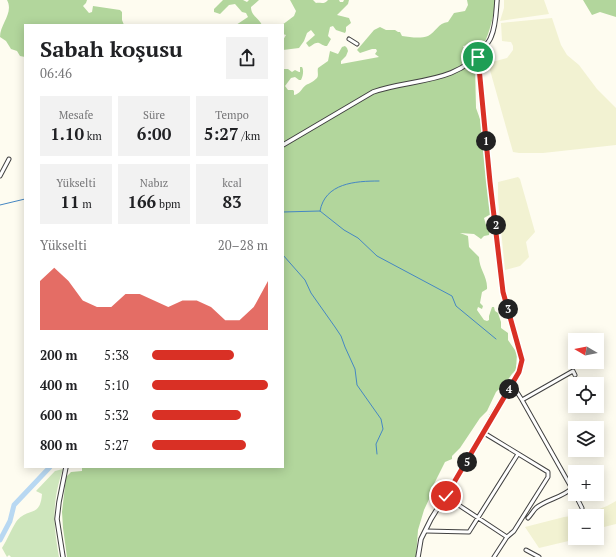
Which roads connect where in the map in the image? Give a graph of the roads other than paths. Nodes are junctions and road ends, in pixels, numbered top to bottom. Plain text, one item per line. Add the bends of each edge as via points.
1 (497, 0) edge
2 (349, 39) dead end
3 (357, 44) dead end
4 (478, 57) junction
5 (284, 144) edge
6 (9, 159) dead end
7 (0, 176) edge
8 (575, 375) dead end
9 (511, 386) junction
10 (522, 400) junction
11 (484, 433) junction
12 (518, 454) junction
13 (66, 468) edge
14 (568, 481) edge
15 (568, 492) edge
16 (446, 496) junction
17 (578, 501) edge
18 (582, 508) dead end
19 (478, 517) junction
20 (528, 518) dead end
21 (426, 530) junction
22 (507, 537) junction
23 (526, 550) dead end
24 (63, 557) edge
25 (418, 557) edge
26 (494, 557) edge
27 (539, 557) edge

1 - 4 street via 492,37
2 - 3 street
4 - 5 street via 461,69 436,78 373,92
4 - 9 street via 503,292 522,360
6 - 7 street
8 - 10 street via 573,371
9 - 10 street
9 - 11 street
10 - 14 street
11 - 12 street
11 - 16 street
12 - 19 street
12 - 22 street via 548,472 548,476
13 - 24 street via 57,519
15 - 20 street via 536,508
16 - 19 street
16 - 21 street
17 - 18 street
19 - 21 street via 469,532
19 - 22 street
21 - 25 street via 421,539
22 - 26 street
23 - 27 street

